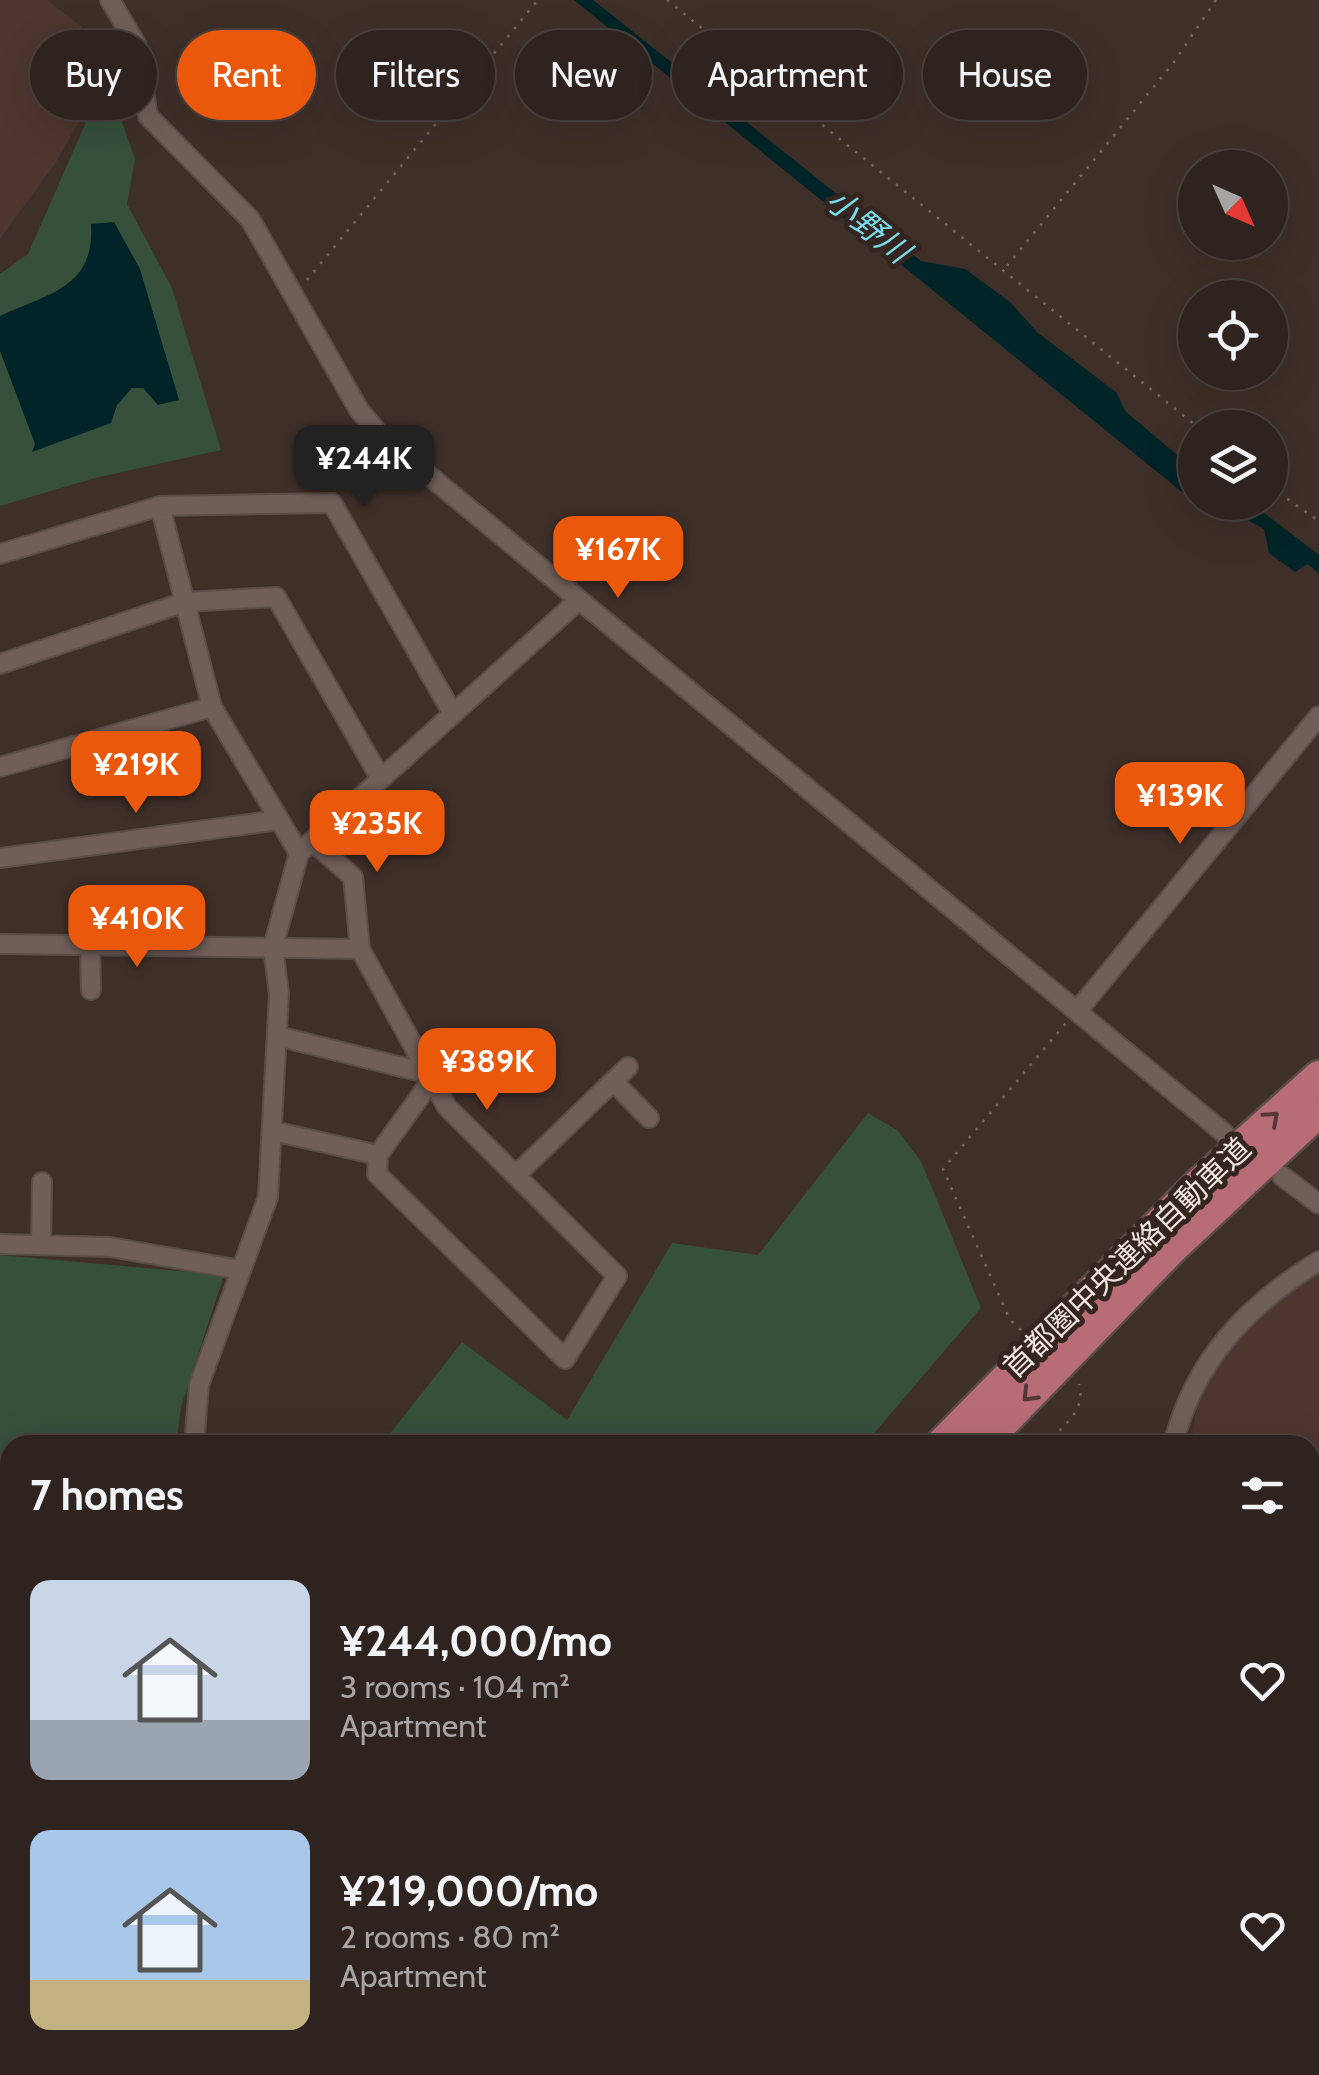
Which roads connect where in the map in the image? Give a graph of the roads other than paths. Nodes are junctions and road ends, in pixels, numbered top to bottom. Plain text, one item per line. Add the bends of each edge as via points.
1 (110, 0) edge
2 (160, 506) junction
3 (0, 554) edge
4 (580, 600) junction
5 (185, 602) junction
6 (0, 664) edge
7 (212, 706) junction
8 (454, 714) junction
9 (1319, 716) edge
10 (0, 767) edge
11 (381, 779) junction
12 (279, 820) junction
13 (306, 847) junction
14 (0, 858) edge
15 (0, 944) edge
16 (90, 946) junction
17 (272, 947) junction
18 (360, 948) junction
19 (91, 990) dead end
20 (1078, 1009) junction
21 (277, 1036) junction
22 (628, 1067) dead end
23 (430, 1074) junction
24 (1319, 1076) edge
25 (612, 1081) junction
26 (1319, 1112) edge
27 (649, 1118) dead end
28 (273, 1131) junction
29 (1224, 1132) dead end
30 (378, 1156) junction
31 (516, 1175) junction
32 (1282, 1176) dead end
33 (42, 1182) dead end
34 (1319, 1204) edge
35 (0, 1244) edge
36 (41, 1245) junction
37 (1319, 1261) edge
38 (241, 1270) junction
39 (195, 1435) edge
40 (950, 1435) edge
41 (992, 1435) edge
42 (1176, 1435) edge

1 - 4 street via 136,44 148,116 250,219 359,410 380,435
2 - 3 street
2 - 5 street
2 - 8 street via 332,502
4 - 8 street
4 - 20 street
5 - 6 street
5 - 7 street
5 - 11 street via 276,597
7 - 10 street
7 - 12 street
8 - 11 street
9 - 20 street
11 - 13 street
12 - 13 street
12 - 14 street
13 - 17 street
13 - 18 street via 353,877
15 - 16 street
16 - 17 street
16 - 19 street
17 - 18 street
17 - 21 street
18 - 23 street
20 - 29 street
21 - 23 street
21 - 28 street
22 - 25 street
23 - 30 street
23 - 31 street via 448,1107
40 -> 24 highway, 首都圏中央連絡自動車道 via 1195,1187
25 - 27 street
25 - 31 street
26 -> 41 highway, 首都圏中央連絡自動車道 via 1172,1249
28 - 30 street
28 - 38 street via 268,1196
30 - 31 street via 377,1174 564,1359 617,1276
32 - 34 street
33 - 36 street
35 - 36 street
36 - 38 street via 110,1247
37 - 42 street via 1285,1282 1224,1338 1188,1394
38 - 39 street via 199,1386

